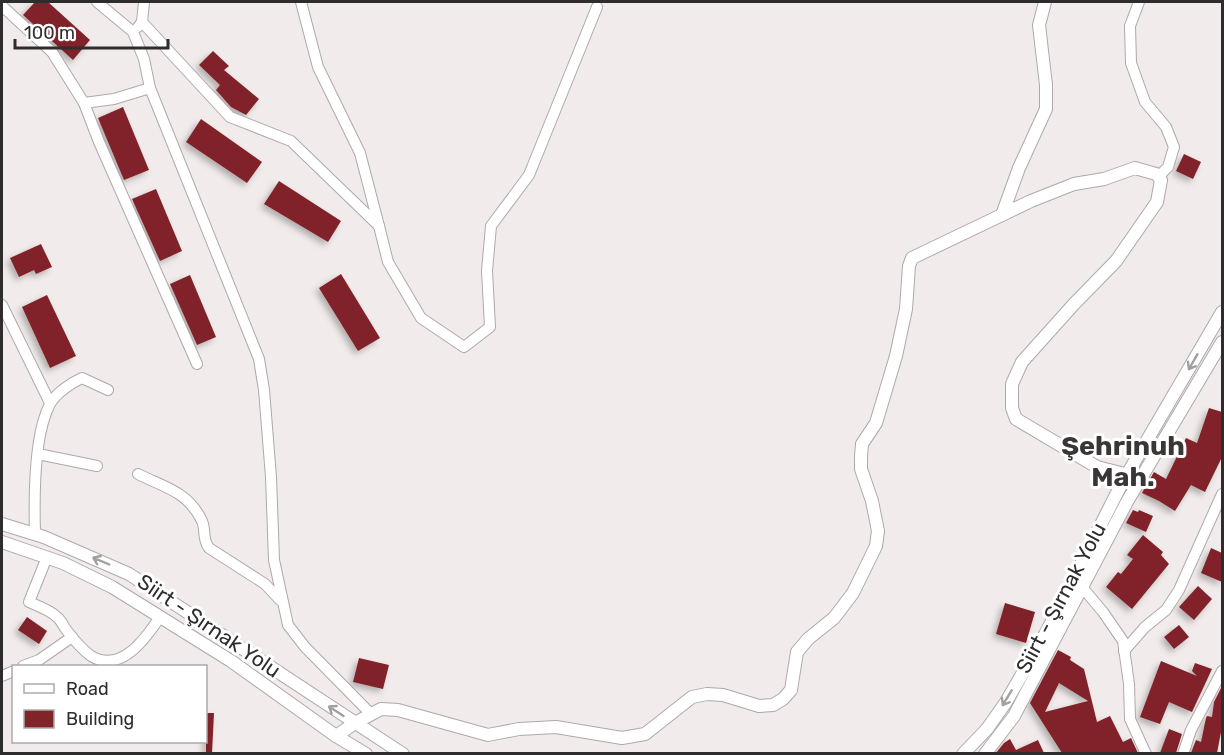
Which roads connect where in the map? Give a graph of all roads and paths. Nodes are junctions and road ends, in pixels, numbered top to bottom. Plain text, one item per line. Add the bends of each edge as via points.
1 (98, 2) edge
2 (144, 2) edge
3 (301, 2) edge
4 (1045, 2) edge
5 (1139, 2) edge
6 (2, 6) edge
7 (597, 7) dead end
8 (142, 22) junction
9 (133, 32) junction
10 (150, 88) junction
11 (84, 103) junction
12 (1158, 177) junction
13 (1002, 215) junction
14 (379, 226) junction
15 (2, 310) edge
16 (1222, 312) edge
17 (1222, 342) edge
18 (197, 364) dead end
19 (108, 390) dead end
20 (50, 404) junction
21 (38, 454) junction
22 (98, 466) dead end
23 (138, 474) dead end
24 (1126, 475) junction
25 (1141, 478) junction
26 (1222, 494) edge
27 (2, 524) edge
28 (35, 534) junction
29 (2, 542) edge
30 (47, 557) junction
31 (1082, 587) junction
32 (282, 603) junction
33 (160, 617) junction
34 (72, 637) junction
35 (1124, 651) junction
36 (26, 665) edge
37 (1222, 671) edge
38 (371, 714) junction
39 (354, 723) junction
40 (336, 736) junction
41 (366, 753) edge
42 (403, 753) edge
43 (963, 753) edge
44 (985, 753) edge
45 (1146, 753) edge
46 (1183, 753) edge

1 - 9 street
2 - 8 street
3 - 14 street via 318,67 360,153
4 - 13 street via 1040,25 1046,109
5 - 12 street via 1130,26 1131,63 1145,102 1166,128 1174,147 1168,167
6 - 11 street via 52,52
7 - 14 street via 529,175 491,226 487,271 490,327 464,347 421,318 388,262
8 - 9 street
8 - 14 street via 231,117 291,141
9 - 10 street
10 - 11 street
10 - 32 street via 259,359 272,477 274,560
11 - 18 street
12 - 13 street via 1135,168 1074,184
12 - 24 street via 1161,180 1157,202 1116,261 1022,362 1012,384 1016,419 1097,467
13 - 38 street via 912,258 896,356 876,423 862,444 861,468 879,531 876,546 853,593 834,618 797,652 791,690 783,699 759,706 723,695 692,697 645,734 622,738 556,727 488,735 398,710 381,709
15 - 20 street
16 -> 24 street, Siirt - Şırnak Yolu
17 - 25 street, Siirt - Şırnak Yolu
19 - 20 street via 82,378 72,382
20 - 21 street
21 - 22 street
21 - 28 street
23 - 32 street via 176,490 201,519 204,542 209,548 265,584
24 - 25 street
24 -> 43 street, Siirt - Şırnak Yolu via 1006,702
25 - 31 street, Siirt - Şırnak Yolu
26 - 35 street via 1179,590 1166,610
27 - 28 street, Siirt - Şırnak Yolu
39 -> 28 street, Siirt - Şırnak Yolu via 129,573
29 - 30 street, Siirt - Şırnak Yolu
30 - 33 street, Siirt - Şırnak Yolu via 112,587
30 - 34 street via 29,602 58,617
31 - 35 street via 1123,642
31 - 44 street, Siirt - Şırnak Yolu via 1014,716
32 - 38 street via 288,625 305,647
33 - 34 street via 148,635 118,660 91,656
33 - 40 street, Siirt - Şırnak Yolu via 231,661
34 - 36 street
35 - 45 street via 1130,719
37 - 46 street
38 - 39 street
39 - 40 street
39 - 42 street, Siirt - Şırnak Yolu
40 - 41 street, Siirt - Şırnak Yolu

